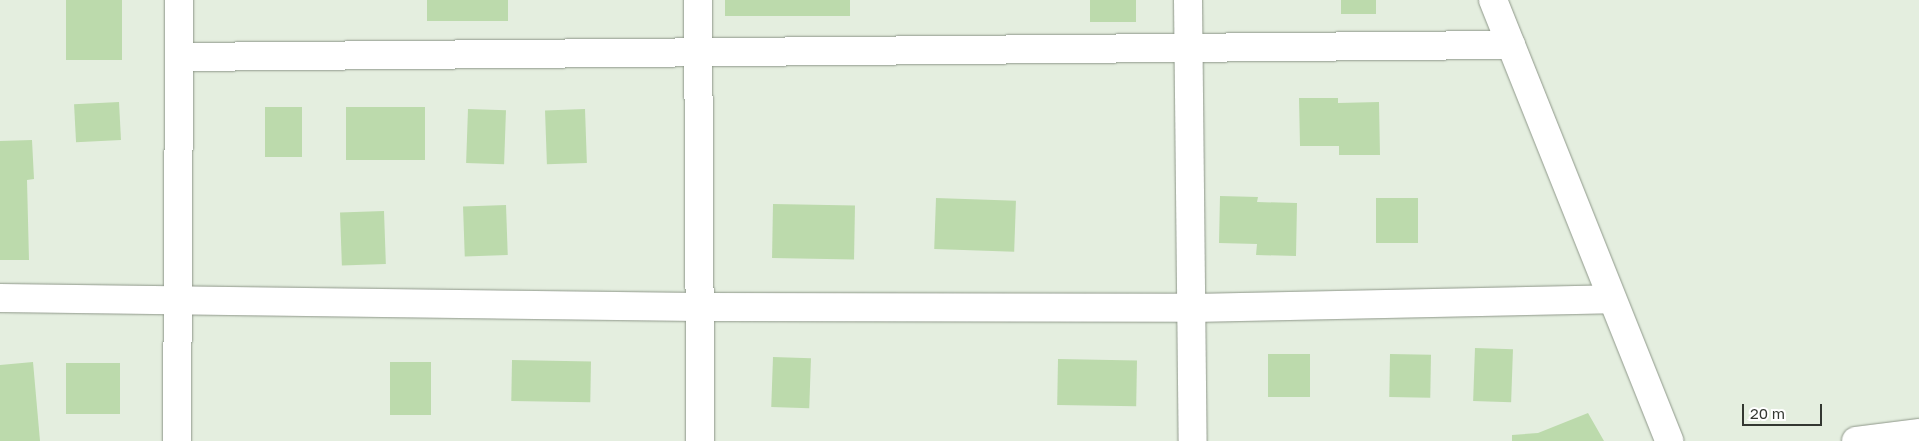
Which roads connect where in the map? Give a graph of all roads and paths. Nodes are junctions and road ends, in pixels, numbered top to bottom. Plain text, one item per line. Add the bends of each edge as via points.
1 (179, 0) edge
2 (698, 0) edge
3 (1188, 0) edge
4 (1493, 0) edge
5 (1189, 45) junction
6 (1511, 45) junction
7 (699, 51) junction
8 (180, 57) junction
9 (0, 298) edge
10 (1612, 299) junction
11 (177, 300) junction
12 (698, 307) junction
13 (1193, 308) junction
14 (1919, 433) edge
15 (177, 441) edge
16 (700, 441) edge
17 (1193, 441) edge
18 (1669, 441) edge
19 (1856, 441) edge

1 - 8 street
2 - 7 street
3 - 5 street
4 - 6 street
5 - 6 street
5 - 7 street
5 - 13 street
6 - 10 street
7 - 8 street
7 - 12 street
8 - 11 street
9 - 11 street
10 - 13 street
10 - 18 street
11 - 12 street
11 - 15 street
12 - 13 street
12 - 16 street
13 - 17 street
14 - 19 street

